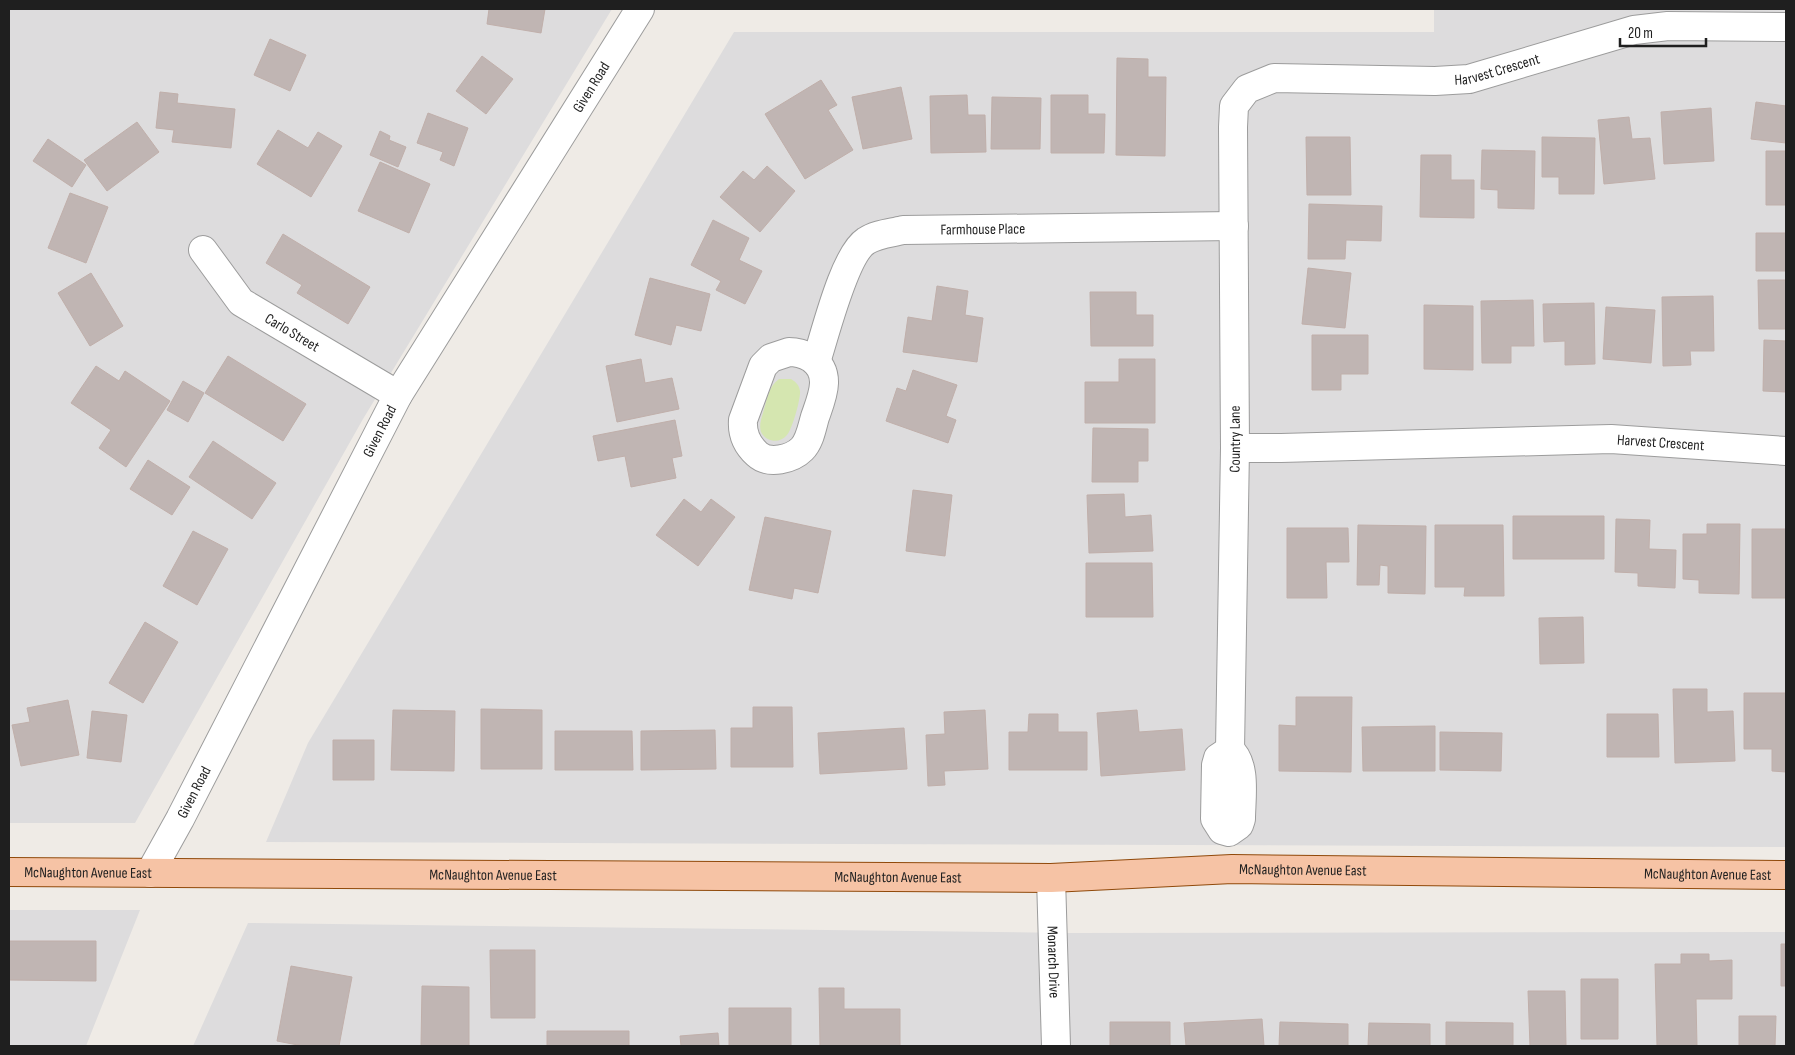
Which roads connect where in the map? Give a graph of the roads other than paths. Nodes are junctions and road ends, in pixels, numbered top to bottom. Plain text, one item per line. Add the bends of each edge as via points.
1 (640, 9) edge
2 (1786, 27) edge
3 (1233, 128) joint
4 (1234, 226) junction
5 (204, 250) dead end
6 (816, 362) dead end
7 (398, 396) junction
8 (1235, 448) junction
9 (1786, 451) edge
10 (1232, 869) junction
11 (9, 872) edge
12 (150, 873) junction
13 (1786, 875) edge
14 (1051, 878) junction
15 (1056, 1046) edge

1 - 7 street, Given Road
2 - 3 street, Harvest Crescent via 1668,26 1634,30 1470,79 1435,82 1274,78 1247,89 1234,106
3 - 4 street, Country Lane
4 - 6 street, Farmhouse Place via 903,230 880,235 865,241 854,254
4 - 8 street, Country Lane
5 - 7 street, Carlo Street via 241,302
7 - 12 street, Given Road
8 - 9 street, Harvest Crescent via 1611,439
8 - 10 street, Country Lane via 1230,750 1236,755 1241,769 1241,819 1239,825 1229,832
10 - 13 main road, McNaughton Avenue East
10 - 14 main road, McNaughton Avenue East
11 - 12 main road, McNaughton Avenue East
12 - 14 main road, McNaughton Avenue East
14 - 15 street, Monarch Drive

